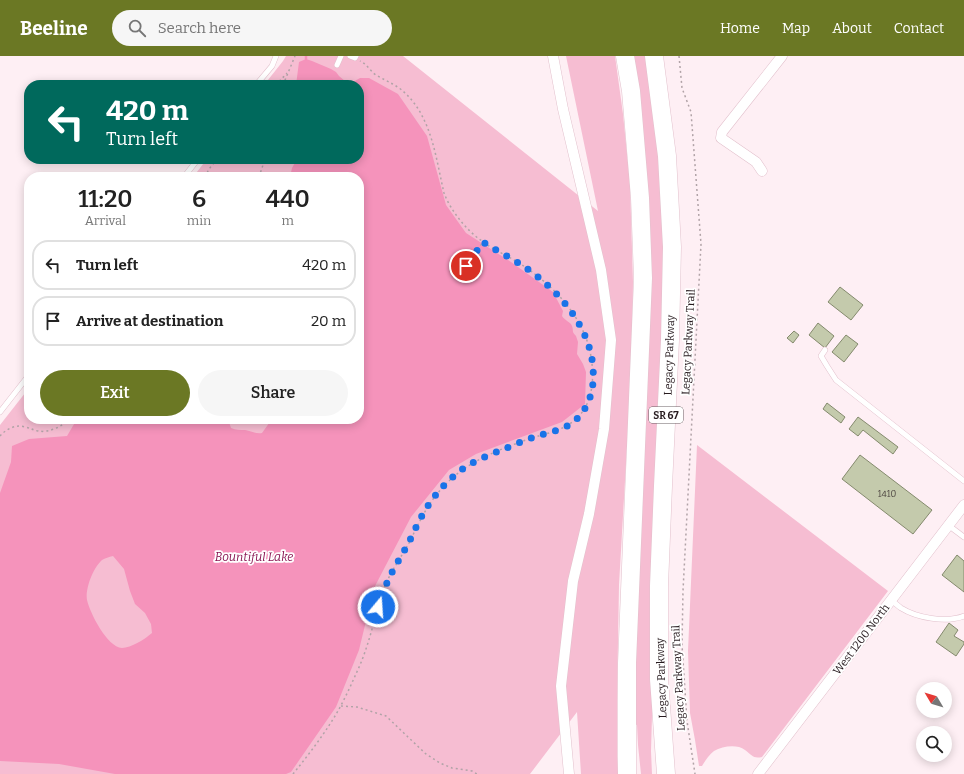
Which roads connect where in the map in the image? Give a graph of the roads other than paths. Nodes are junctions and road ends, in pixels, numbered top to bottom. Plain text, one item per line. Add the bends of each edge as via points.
1 (276, 56) edge
2 (341, 56) edge
3 (553, 56) edge
4 (625, 56) edge
5 (654, 56) edge
6 (782, 56) edge
7 (336, 65) dead end
8 (260, 80) edge
9 (194, 164) edge
10 (762, 171) dead end
11 (188, 172) edge
12 (825, 350) dead end
13 (24, 381) edge
14 (0, 412) edge
15 (964, 481) edge
16 (964, 505) edge
17 (948, 525) junction
18 (964, 537) edge
19 (891, 600) junction
20 (964, 616) edge
21 (569, 774) edge
22 (628, 774) edge
23 (666, 774) edge
24 (758, 774) edge

1 - 8 lane via 272,66
2 - 7 lane
3 - 21 street via 562,109 601,270 611,340 604,429 589,514 573,581 561,686
4 - 22 highway, SR 67 via 631,91 640,198 643,278 627,663
5 - 23 highway, Legacy Parkway / SR 67 via 667,156 672,247 659,586 659,679
6 - 10 street via 722,132 721,138 756,162
9 - 11 lane
12 - 15 lane via 821,356 836,380
13 - 14 lane
16 - 17 street, West 1200 North
17 - 18 lane
17 - 19 street, West 1200 North
19 - 20 lane via 907,611 932,619
19 - 24 street, West 1200 North

